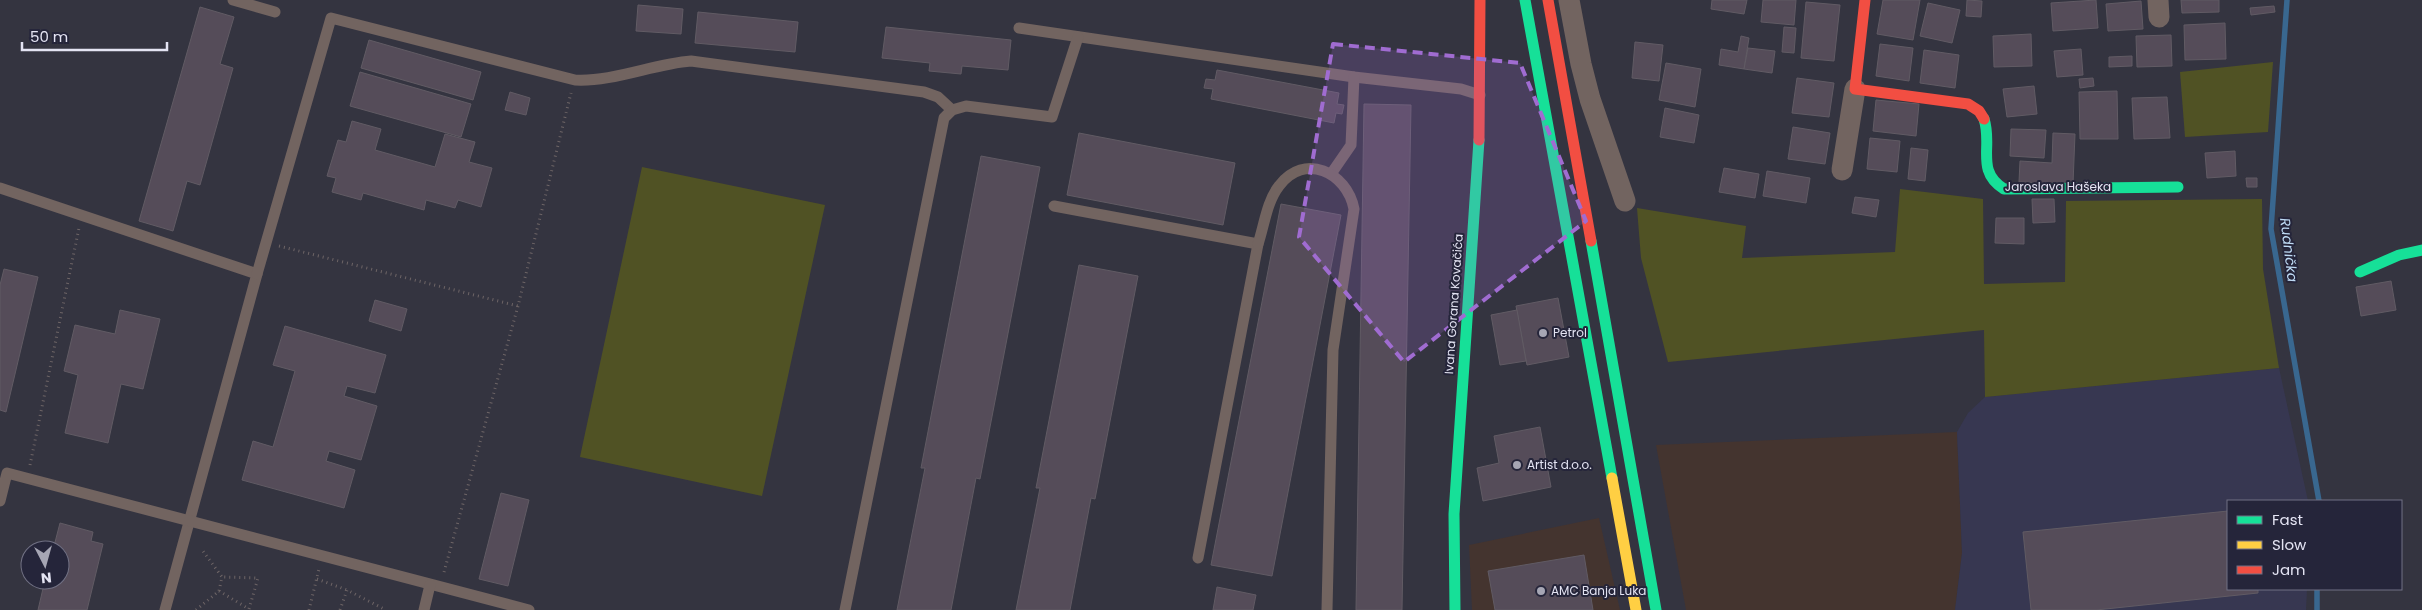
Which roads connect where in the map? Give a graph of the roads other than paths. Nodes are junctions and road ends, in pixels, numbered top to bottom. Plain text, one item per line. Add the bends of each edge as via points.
1 (233, 0) edge
2 (1480, 0) edge
3 (1525, 0) edge
4 (1548, 0) edge
5 (1569, 0) edge
6 (1865, 0) edge
7 (275, 12) dead end
8 (1019, 28) dead end
9 (1078, 37) junction
10 (1354, 77) junction
11 (1855, 89) junction
12 (1480, 96) junction
13 (952, 110) junction
14 (1842, 170) dead end
15 (1331, 174) junction
16 (2178, 187) dead end
17 (0, 188) edge
18 (1625, 201) dead end
19 (1054, 206) dead end
20 (1258, 244) junction
21 (2422, 250) edge
22 (2360, 272) dead end
23 (257, 274) junction
24 (0, 501) edge
25 (189, 522) junction
26 (1198, 558) dead end
27 (435, 587) junction
28 (165, 610) edge
29 (424, 610) edge
30 (529, 610) edge
31 (845, 610) edge
32 (1327, 610) edge
33 (1455, 610) edge
34 (1636, 610) edge
35 (1656, 610) edge

1 - 7 lane
2 - 12 main road, Ivana Gorana Kovačića
3 - 34 main road
4 - 35 main road
5 - 18 street via 1590,99
6 - 11 main road
8 - 9 lane
9 - 10 lane
9 - 13 lane via 1052,117 966,106
10 - 12 lane via 1461,89
10 - 15 lane via 1351,145
11 - 14 street
11 - 16 main road, Jaroslava Hašeka via 1968,104 1980,109 1985,120 1988,175 2004,189
12 - 33 main road, Ivana Gorana Kovačića via 1454,514
13 - 23 lane via 938,97 924,92 691,62 668,63 588,81 575,80 332,18
13 - 31 lane via 944,118
15 - 20 lane via 1320,170 1299,171 1280,183 1272,197
15 - 32 lane via 1347,188 1354,209 1333,350
17 - 23 lane
19 - 20 lane
20 - 26 lane
21 - 22 main road via 2399,255
23 - 25 lane
24 - 25 lane via 7,473
25 - 27 lane
25 - 28 lane
27 - 29 lane
27 - 30 lane

